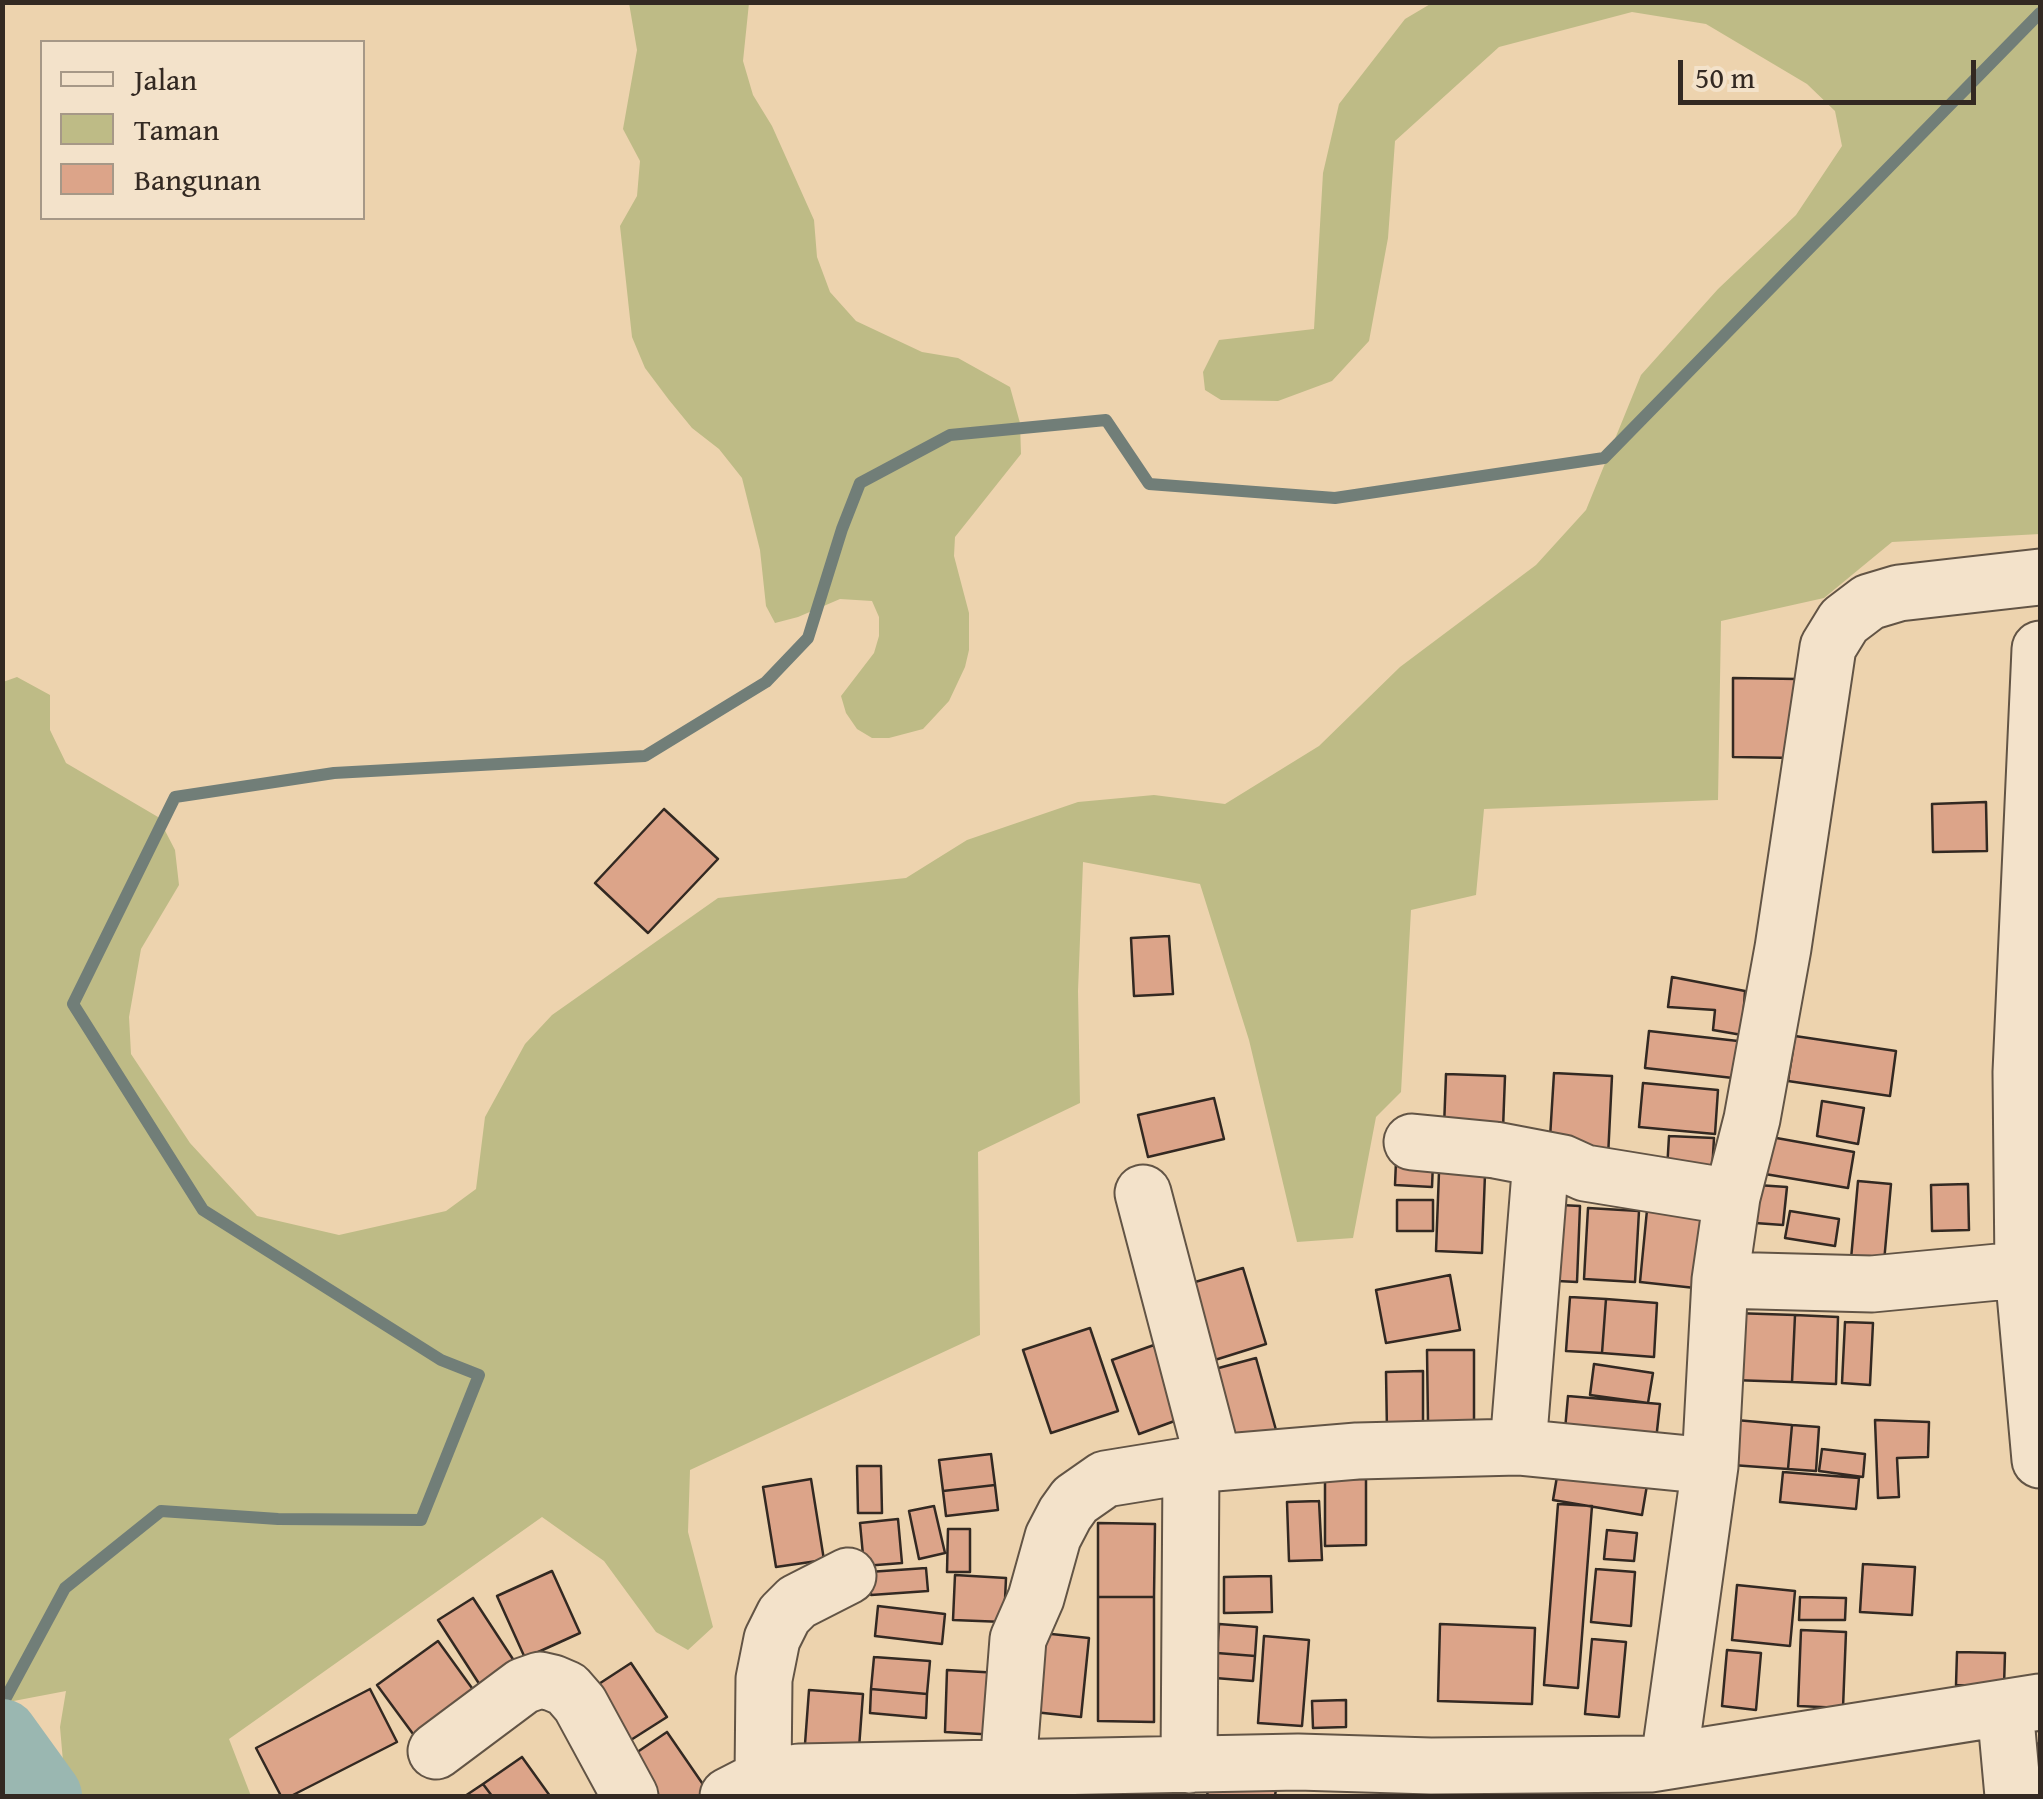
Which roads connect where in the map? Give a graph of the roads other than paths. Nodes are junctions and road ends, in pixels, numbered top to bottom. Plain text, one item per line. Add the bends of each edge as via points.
1 (2040, 577) edge
2 (2040, 649) edge
3 (1412, 1142) dead end
4 (1541, 1160) junction
5 (1143, 1192) dead end
6 (1732, 1197) junction
7 (2032, 1269) edge
8 (1720, 1280) junction
9 (1518, 1447) junction
10 (2040, 1460) edge
11 (1203, 1464) junction
12 (1710, 1466) junction
13 (848, 1576) dead end
14 (2023, 1705) edge
15 (436, 1751) dead end
16 (1189, 1765) junction
17 (1655, 1774) edge
18 (982, 1778) edge
19 (1297, 1779) edge
20 (746, 1787) edge
21 (630, 1796) edge
22 (2013, 1796) edge

1 - 6 street via 1868,602 1844,620 1828,647 1783,948
2 - 7 street via 2021,1072
3 - 4 street
4 - 6 street
4 - 9 street
5 - 11 street
6 - 8 street
7 - 8 street via 1872,1284
7 - 10 street
8 - 12 street
9 - 11 street
9 - 12 street
11 - 16 street
11 - 18 street via 1105,1479 1064,1514 1018,1639
12 - 17 street
13 - 20 street via 797,1602 772,1639
14 - 17 street
14 - 22 street
15 - 21 street via 524,1686 553,1682 580,1704
16 - 18 street
16 - 19 street
17 - 19 street via 1431,1766
18 - 20 street via 800,1772

